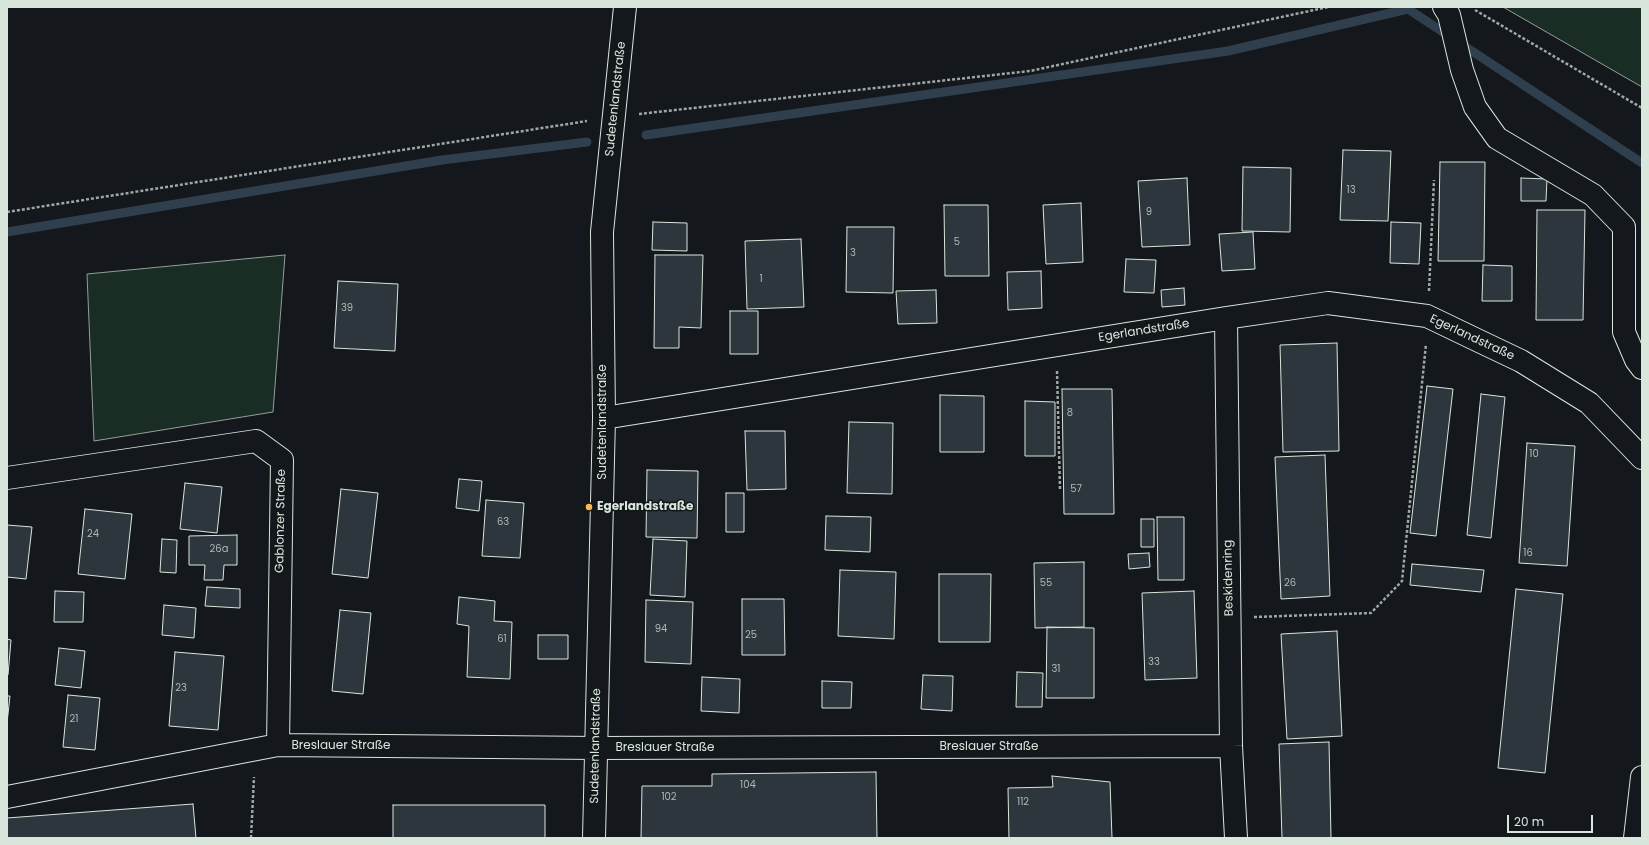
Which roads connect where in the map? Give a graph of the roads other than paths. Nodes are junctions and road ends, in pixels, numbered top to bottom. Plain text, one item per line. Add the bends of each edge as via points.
1 (626, 7) edge
2 (1447, 11) edge
3 (1226, 318) junction
4 (1642, 368) edge
5 (604, 418) junction
6 (1642, 458) edge
7 (7, 478) edge
8 (278, 745) junction
9 (1232, 746) junction
10 (597, 748) junction
11 (1642, 777) edge
12 (7, 798) edge
13 (594, 838) edge
14 (1236, 838) edge
15 (1635, 838) edge

1 - 5 street, Sudetenlandstraße via 602,232
2 - 4 street via 1462,70 1475,107 1497,138 1593,195 1624,227 1624,332
3 - 5 street, Egerlandstraße
3 - 6 street, Egerlandstraße via 1328,303 1428,316 1521,361 1589,403
3 - 9 street, Beskidenring
5 - 10 street, Sudetenlandstraße
7 - 8 street, Gablonzer Straße via 256,441 282,460
8 - 10 street, Breslauer Straße
8 - 12 street, Breslauer Straße
9 - 10 street, Breslauer Straße
9 - 14 street, Beskidenring
10 - 13 street, Sudetenlandstraße
11 - 15 street

